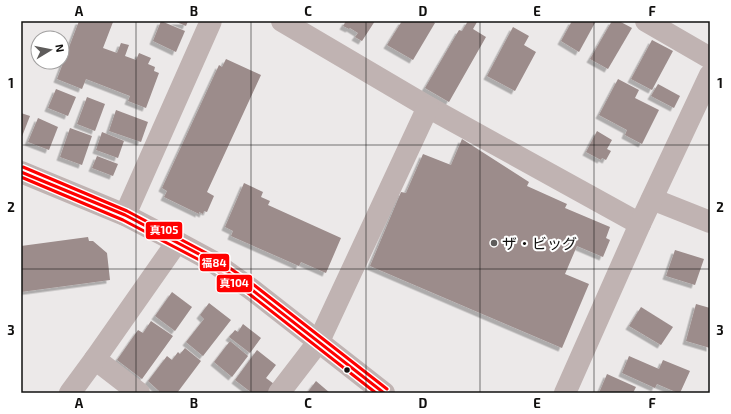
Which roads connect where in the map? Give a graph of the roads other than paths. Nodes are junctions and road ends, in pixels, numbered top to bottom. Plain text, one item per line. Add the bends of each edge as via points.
1 (211, 21) edge
2 (282, 21) edge
3 (646, 21) edge
4 (710, 58) edge
5 (710, 75) edge
6 (428, 107) junction
7 (21, 172) edge
8 (652, 200) junction
9 (125, 215) junction
10 (710, 222) edge
11 (640, 224) junction
12 (177, 242) junction
13 (319, 341) junction
14 (95, 359) junction
15 (70, 393) edge
16 (139, 393) edge
17 (279, 393) edge
18 (384, 393) edge
19 (565, 393) edge

1 - 9 street
2 - 6 street
3 - 4 street
5 - 8 street
6 - 11 street
6 - 13 street
7 - 9 street
8 - 10 street
8 - 11 street
9 - 12 street
11 - 19 street
12 - 13 street via 212,261
12 - 14 street
13 - 17 street
13 - 18 street
14 - 15 street
14 - 16 street

